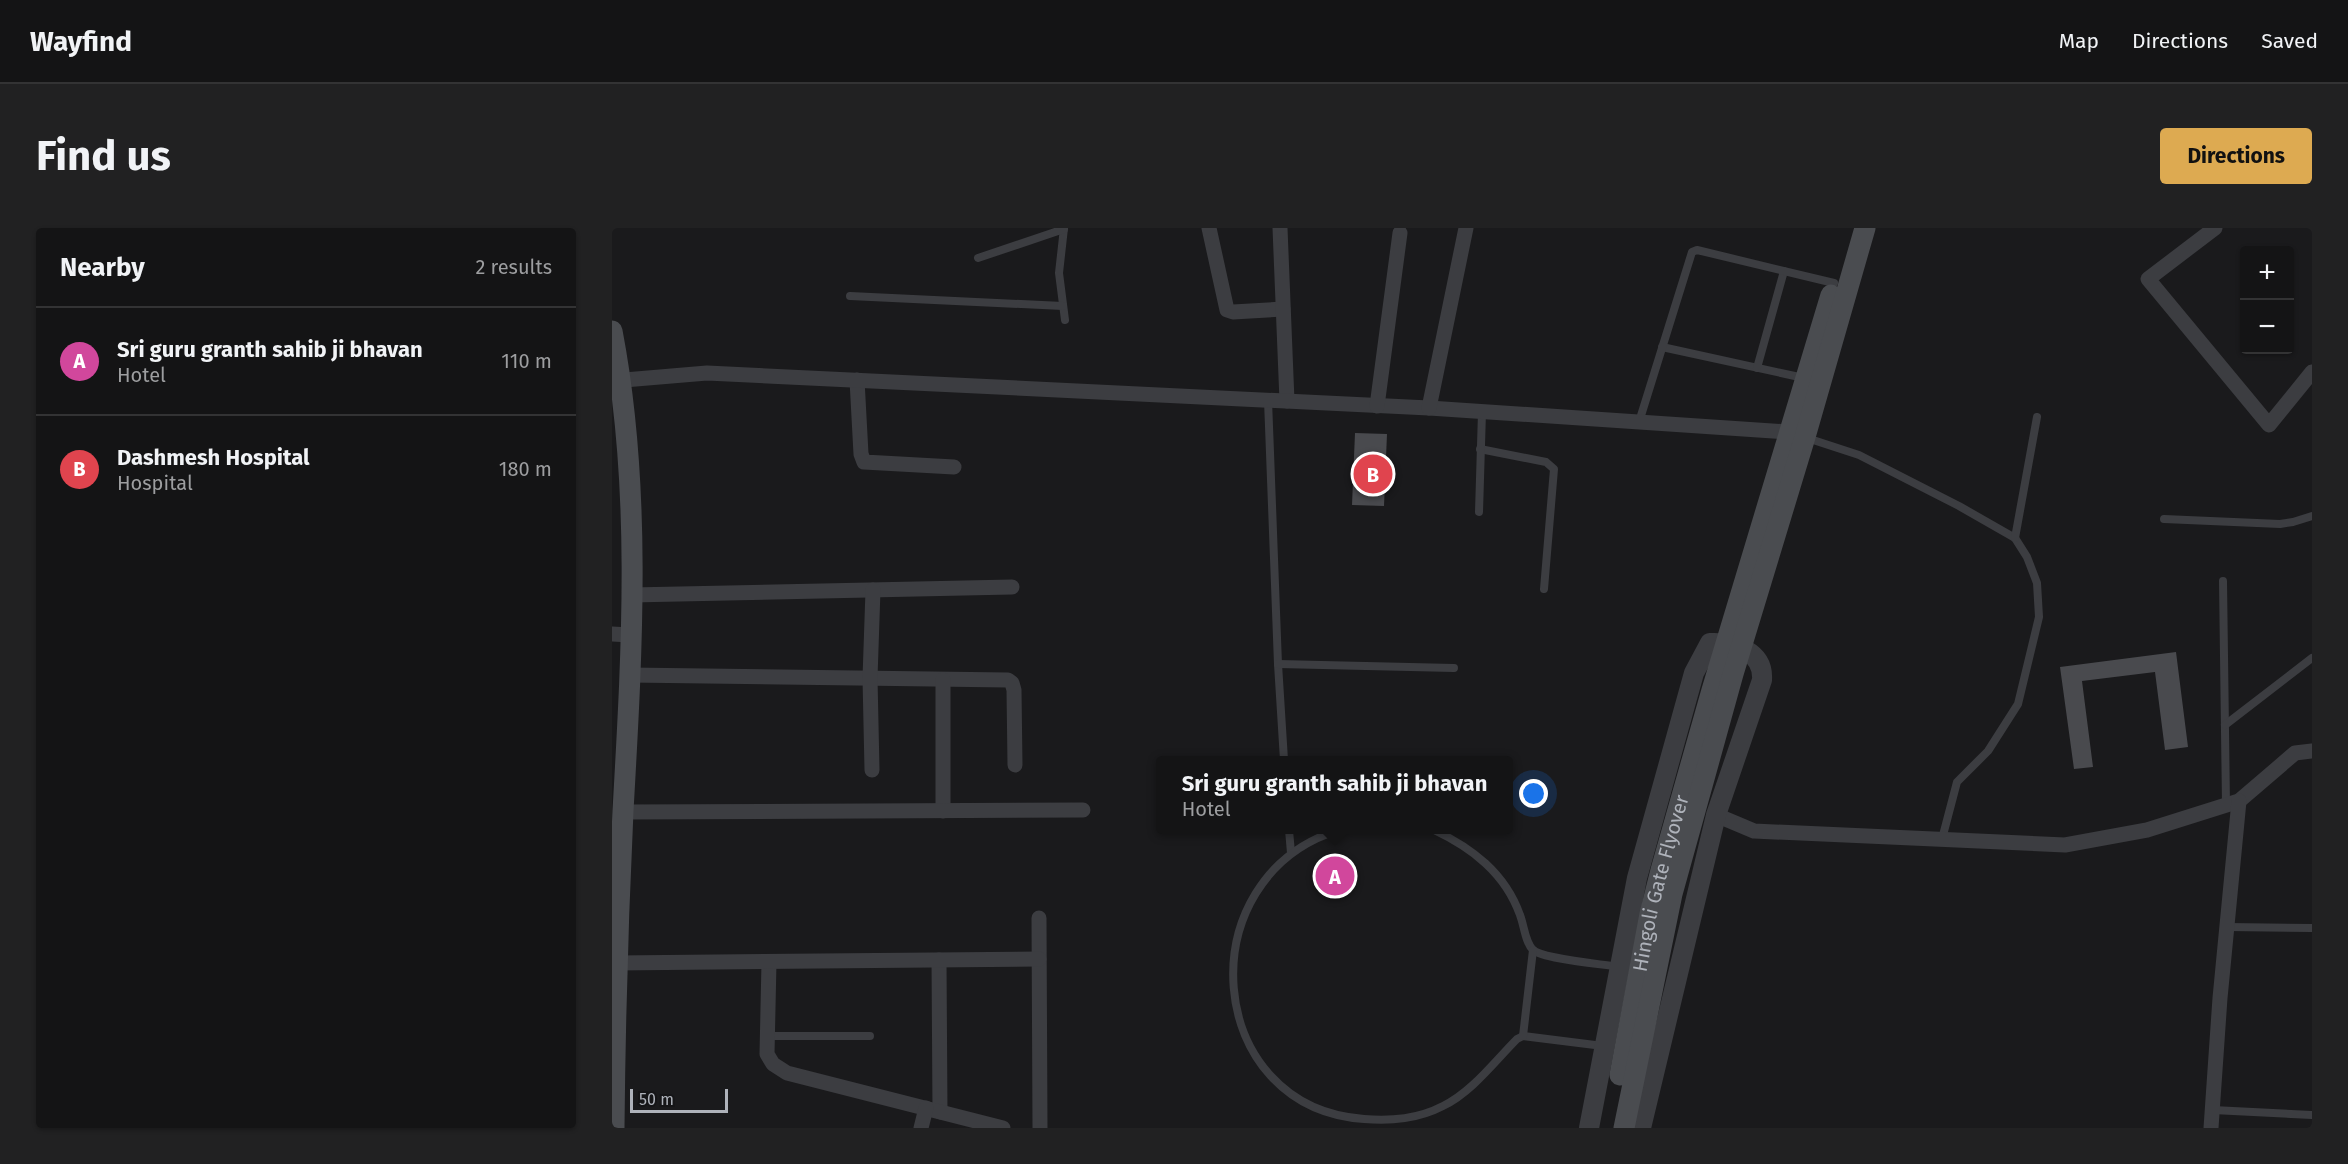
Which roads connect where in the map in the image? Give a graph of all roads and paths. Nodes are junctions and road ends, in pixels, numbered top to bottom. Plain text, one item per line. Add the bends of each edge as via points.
1 (1209, 228) edge
2 (1280, 228) edge
3 (1466, 228) edge
4 (1850, 228) edge
5 (1864, 228) edge
6 (2215, 228) edge
7 (1064, 229) edge
8 (1400, 233) dead end
9 (978, 258) dead end
10 (1784, 271) junction
11 (1834, 283) junction
12 (850, 296) dead end
13 (1063, 306) junction
14 (1283, 309) junction
15 (1065, 320) dead end
16 (612, 331) edge
17 (1662, 347) junction
18 (1757, 368) junction
19 (2312, 372) edge
20 (1806, 379) junction
21 (856, 380) junction
22 (617, 381) edge
23 (1268, 400) junction
24 (1287, 401) junction
25 (1377, 406) junction
26 (1429, 408) junction
27 (1482, 412) junction
28 (2037, 417) dead end
29 (1639, 422) junction
30 (1797, 435) junction
31 (1480, 449) junction
32 (954, 467) dead end
33 (1479, 512) dead end
34 (2312, 516) edge
35 (2164, 519) dead end
36 (2015, 538) junction
37 (2223, 581) dead end
38 (1012, 587) dead end
39 (1544, 589) dead end
40 (873, 590) junction
41 (632, 595) junction
42 (621, 634) edge
43 (1734, 645) junction
44 (2312, 658) edge
45 (1278, 664) junction
46 (1454, 668) dead end
47 (629, 675) junction
48 (870, 678) junction
49 (943, 680) junction
50 (2225, 725) junction
51 (2312, 751) edge
52 (1284, 756) edge
53 (1015, 765) dead end
54 (872, 770) dead end
55 (2232, 803) junction
56 (1083, 810) dead end
57 (943, 811) junction
58 (623, 813) junction
59 (1716, 815) junction
60 (1289, 834) edge
61 (1325, 834) edge
62 (1441, 834) edge
63 (1942, 839) junction
64 (1291, 853) junction
65 (1039, 918) dead end
66 (2227, 927) junction
67 (2312, 928) edge
68 (1533, 950) junction
69 (1039, 959) junction
70 (939, 960) junction
71 (769, 962) junction
72 (615, 963) junction
73 (1620, 967) junction
74 (768, 1036) junction
75 (870, 1036) dead end
76 (1523, 1036) junction
77 (1605, 1046) junction
78 (1630, 1062) junction
79 (933, 1110) junction
80 (2213, 1110) junction
81 (2312, 1115) edge
82 (614, 1128) edge
83 (921, 1128) edge
84 (1003, 1128) edge
85 (1040, 1128) edge
86 (1589, 1128) edge
87 (1611, 1128) edge
88 (1624, 1128) edge
89 (1641, 1128) edge
90 (2211, 1128) edge

1 - 14 street via 1227,310
2 - 14 street
3 - 26 street
4 - 11 main road
5 - 30 main road
6 - 19 street via 2148,279 2269,425
7 - 9 lane
7 - 13 lane via 1059,273
8 - 25 street
10 - 11 lane
10 - 17 lane via 1694,251
10 - 18 lane
11 - 20 main road
12 - 13 lane
13 - 15 lane
14 - 24 street
16 - 22 main road
17 - 18 lane
17 - 29 lane
18 - 20 lane
20 - 30 main road
21 - 22 street via 707,373
21 - 23 street
21 - 32 street via 864,462
22 - 41 main road via 629,460
23 - 24 street
23 - 45 lane
24 - 25 street
25 - 26 street
26 - 27 street
27 - 29 street
27 - 31 lane
28 - 36 lane
29 - 30 street
30 - 36 lane via 1859,454
30 - 43 main road, Hingoli Gate Flyover
31 - 33 lane
31 - 39 lane via 1545,462 1554,469
34 - 35 lane via 2280,524
36 - 63 lane via 2037,583 2039,617 2034,639 2018,704 1988,751 1957,782
37 - 50 lane
38 - 40 street
40 - 41 street
40 - 48 street
41 - 42 main road
42 - 47 main road
43 - 59 street via 1757,658 1762,680
43 - 73 street via 1710,643 1694,673 1639,868
43 - 78 main road, Hingoli Gate Flyover via 1650,914
44 - 50 lane
45 - 46 lane
45 - 52 lane
47 - 48 street
47 - 58 main road
48 - 49 street
48 - 54 street
49 - 53 street via 1012,683
49 - 57 street
50 - 55 lane
51 - 55 street via 2295,753
55 - 63 street via 2147,830 2065,845
55 - 66 street
56 - 57 street
57 - 58 street
58 - 72 main road
59 - 63 street via 1754,831
59 - 89 street
60 - 64 lane
61 - 64 lane
62 - 68 lane via 1481,857 1506,885
64 - 76 lane via 1270,871 1251,899 1238,931 1233,967 1242,1026 1253,1051 1287,1093 1332,1114 1388,1120 1416,1117 1445,1106 1469,1088
65 - 69 street
66 - 67 lane
66 - 80 street
68 - 73 lane via 1546,956
68 - 76 lane
69 - 70 street
69 - 85 street
70 - 71 street
70 - 79 street
71 - 72 street
71 - 74 street
72 - 82 main road
73 - 77 street
74 - 75 lane
74 - 79 street via 773,1064 787,1072
76 - 77 lane
77 - 86 street
78 - 87 main road, Hingoli Gate Flyover
78 - 88 main road, Hingoli Gate Flyover
79 - 83 street
79 - 84 street
80 - 81 lane
80 - 90 street

